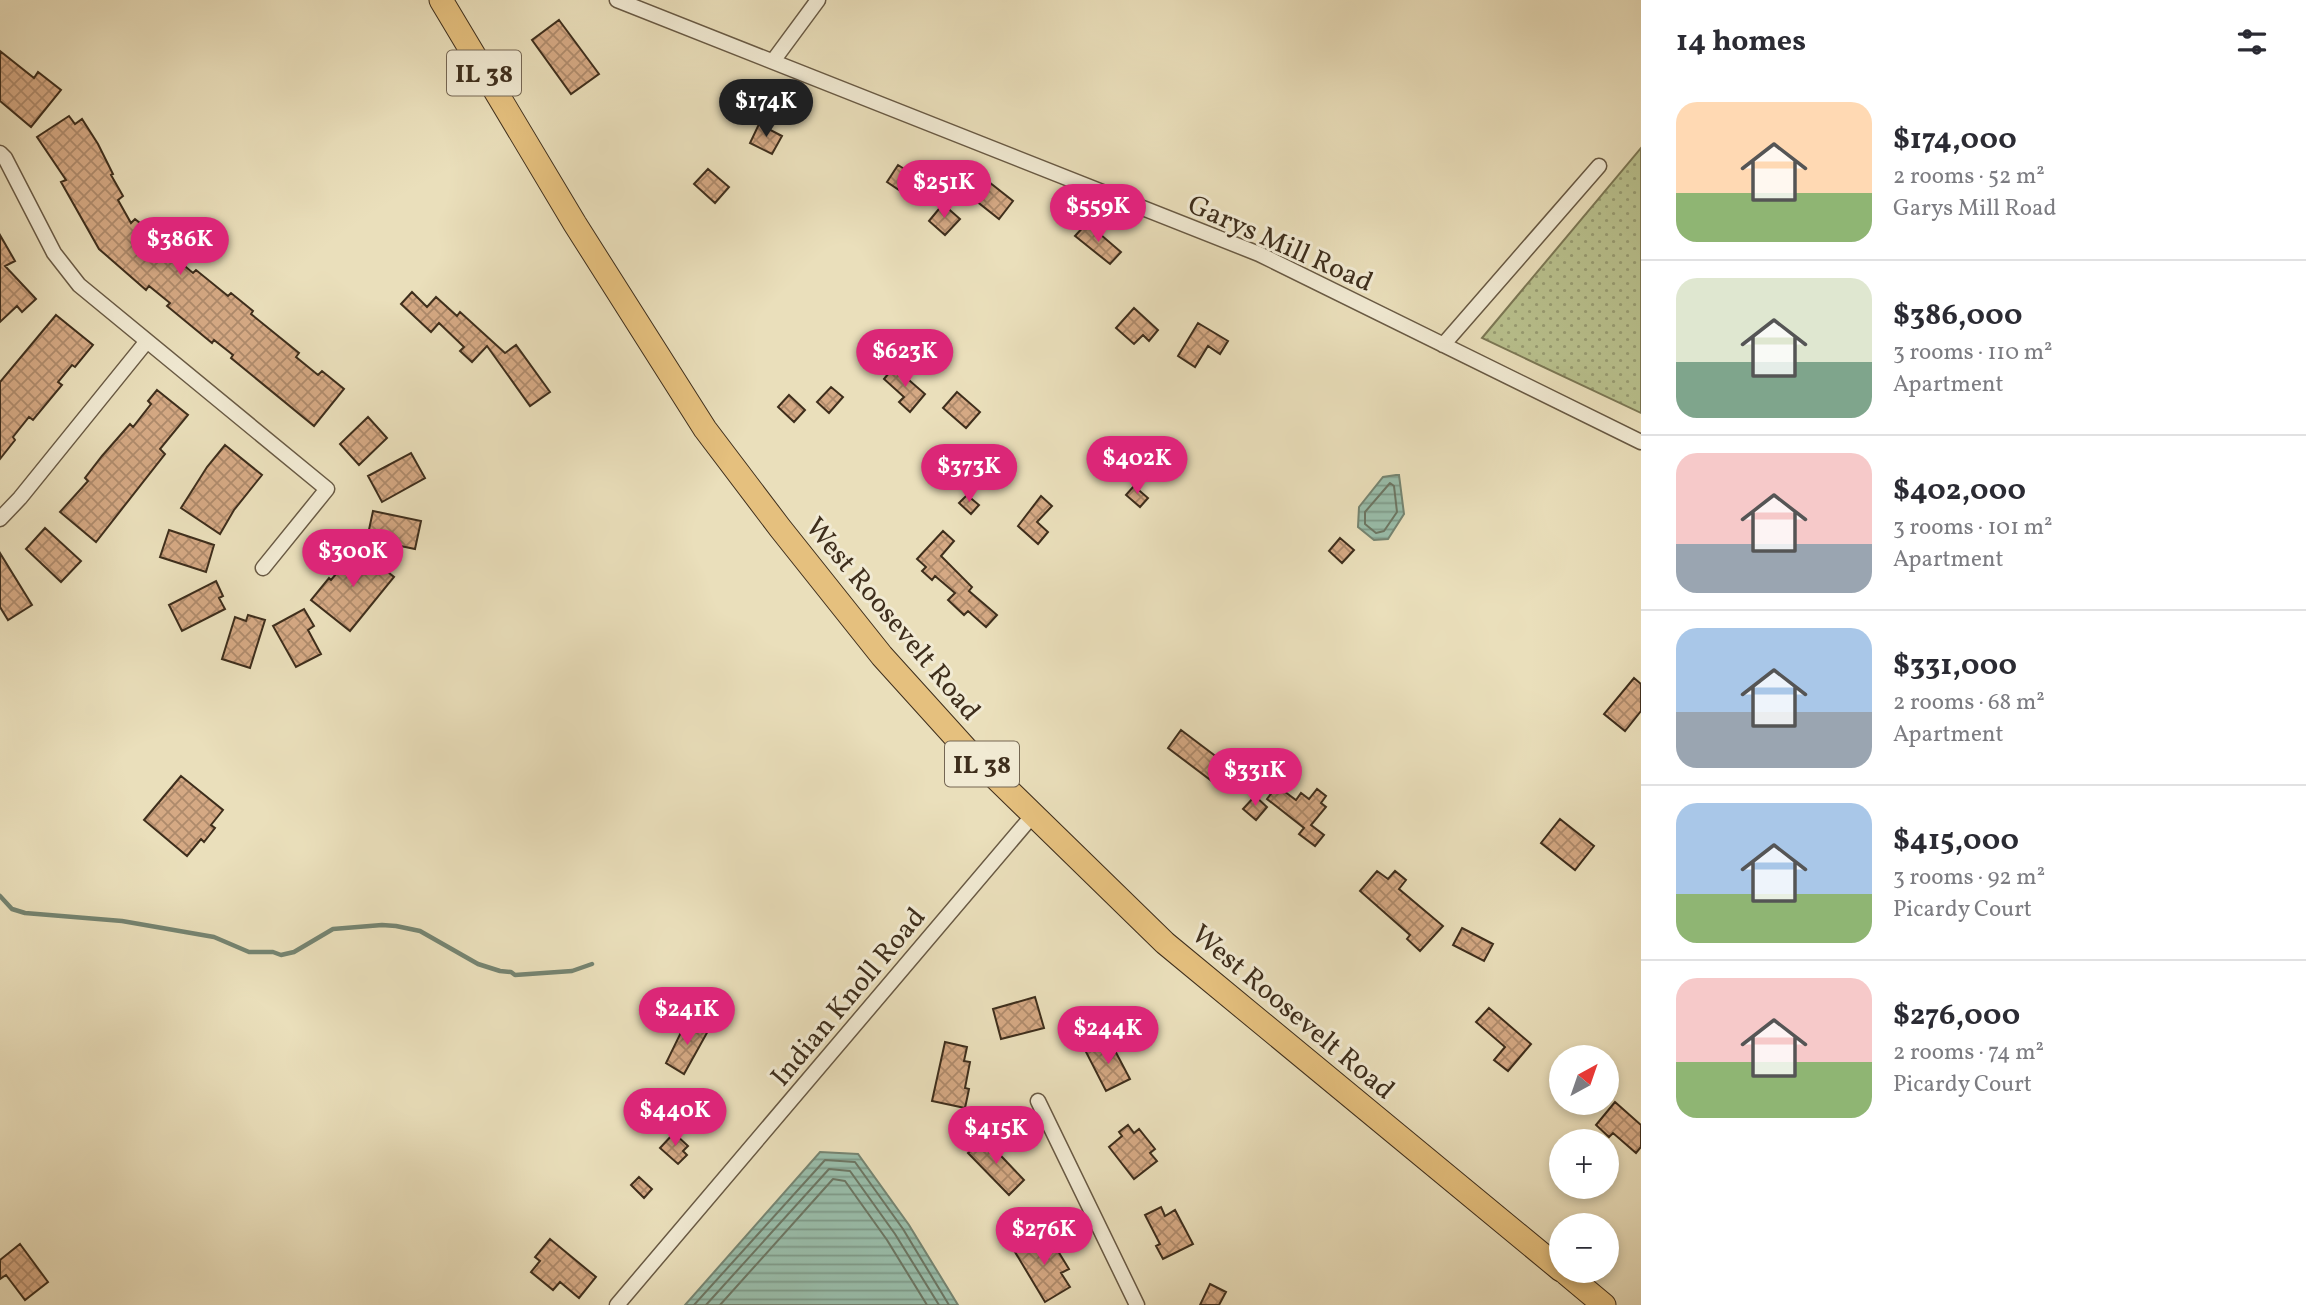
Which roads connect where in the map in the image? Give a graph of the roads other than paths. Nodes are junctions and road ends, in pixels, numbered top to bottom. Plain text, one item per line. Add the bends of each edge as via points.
1 (441, 0) edge
2 (617, 0) edge
3 (818, 0) edge
4 (774, 61) junction
5 (0, 153) edge
6 (1599, 166) dead end
7 (147, 341) junction
8 (1443, 345) junction
9 (1641, 442) edge
10 (0, 519) edge
11 (263, 568) dead end
12 (1033, 815) junction
13 (1038, 1101) dead end
14 (1549, 1259) edge
15 (1578, 1283) edge
16 (617, 1305) edge
17 (1137, 1305) edge
18 (1604, 1305) edge

1 - 12 main road, West Roosevelt Road / IL 38 via 705,429 882,656
2 - 4 street, Garys Mill Road
3 - 4 street
4 - 8 street, Garys Mill Road via 1259,254
5 - 7 street via 66,271
6 - 8 street
7 - 10 street
7 - 11 street via 327,489
8 - 9 street, Garys Mill Road
12 - 14 main road, West Roosevelt Road / IL 38 via 1175,951
12 - 16 street, Indian Knoll Road
13 - 17 street
15 - 18 main road, West Roosevelt Road / IL 38

